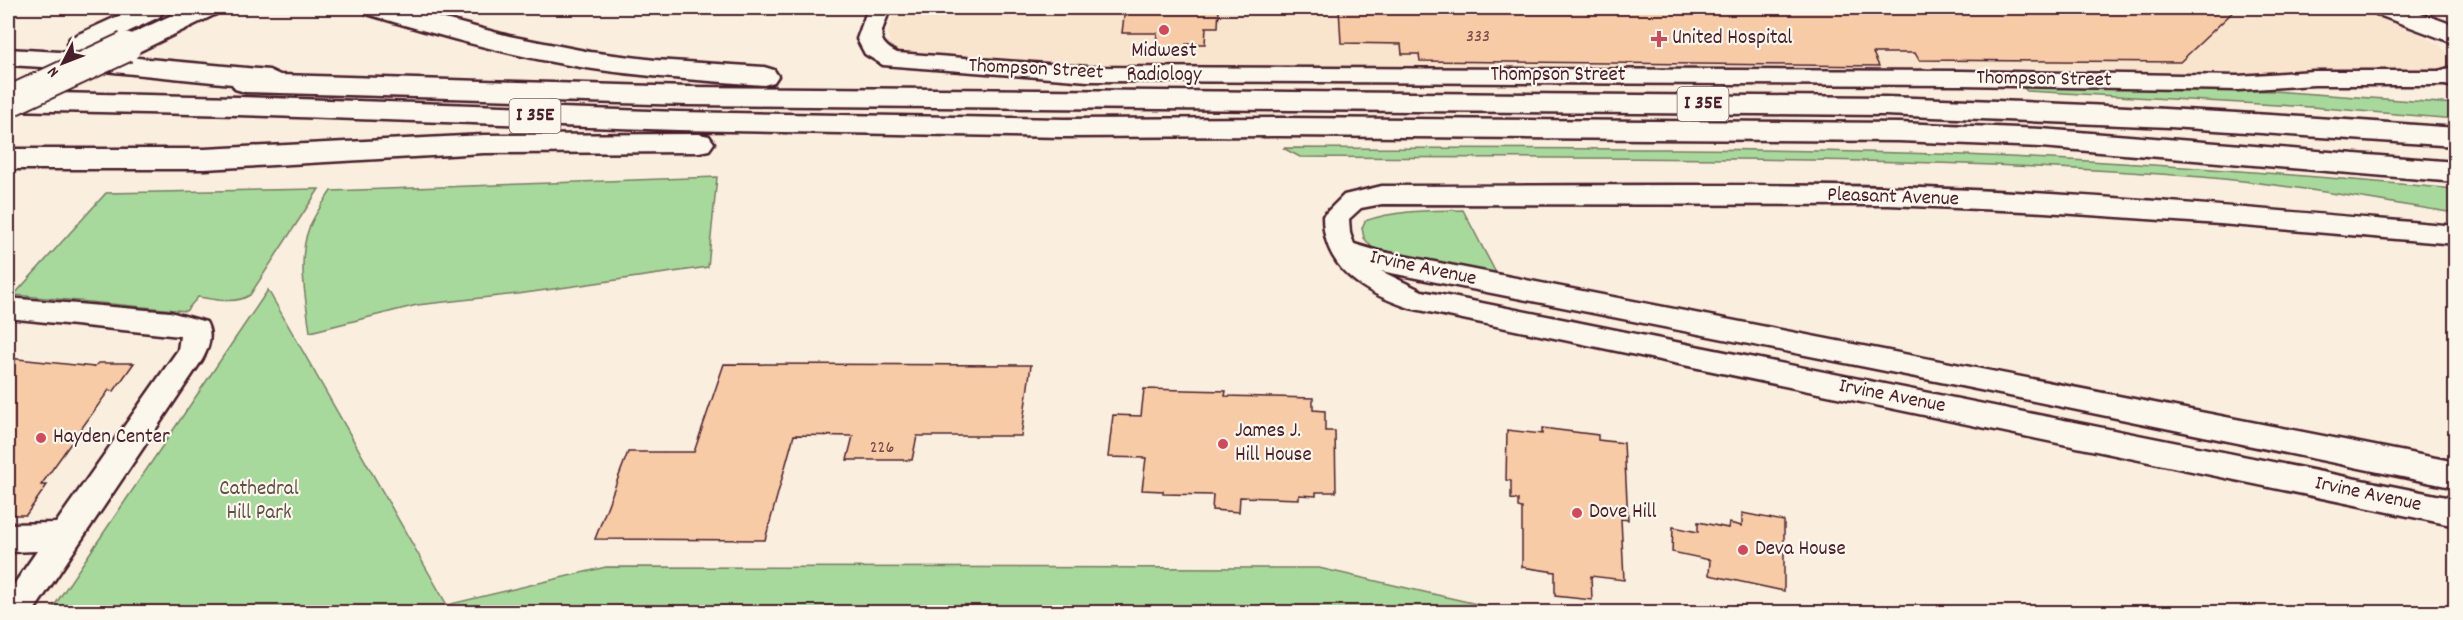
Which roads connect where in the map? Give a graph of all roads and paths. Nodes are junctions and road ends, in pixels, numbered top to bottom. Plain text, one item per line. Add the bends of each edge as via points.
1 (157, 8) edge
2 (207, 8) edge
3 (376, 8) edge
4 (879, 8) edge
5 (2385, 8) edge
6 (2451, 37) edge
7 (8, 57) edge
8 (8, 78) edge
9 (2454, 82) edge
10 (333, 86) junction
11 (950, 98) junction
12 (8, 101) edge
13 (1064, 128) junction
14 (2456, 137) edge
15 (8, 159) edge
16 (2456, 172) edge
17 (1336, 216) joint
18 (2456, 235) edge
19 (1344, 252) junction
20 (8, 308) edge
21 (2456, 475) edge
22 (2456, 513) edge
23 (66, 537) junction
24 (8, 538) edge
25 (14, 612) edge

1 - 8 main road
2 - 12 main road, bridge
3 - 11 main road via 494,41 591,60 879,85
4 - 9 street, Thompson Street via 869,39 873,48 891,60 1088,74 1962,78 2238,83 2328,92
5 - 6 main road
7 - 10 main road
8 - 10 main road, I 35E
10 - 11 main road, I 35E via 688,96
11 - 14 main road, I 35E via 2028,110
12 - 13 main road, I 35E
13 - 15 main road via 857,141 484,144 205,159
13 - 16 main road, I 35E via 1282,126 1899,132 2041,138
17 - 18 street, Pleasant Avenue via 1353,201 1382,195 1867,196 2045,203
17 - 19 street, Irvine Avenue via 1336,237
19 - 21 street, Irvine Avenue
19 - 22 street, Irvine Avenue via 1372,281 1420,301
20 - 23 street via 170,323 196,330 192,352
23 - 24 street
23 - 25 street

